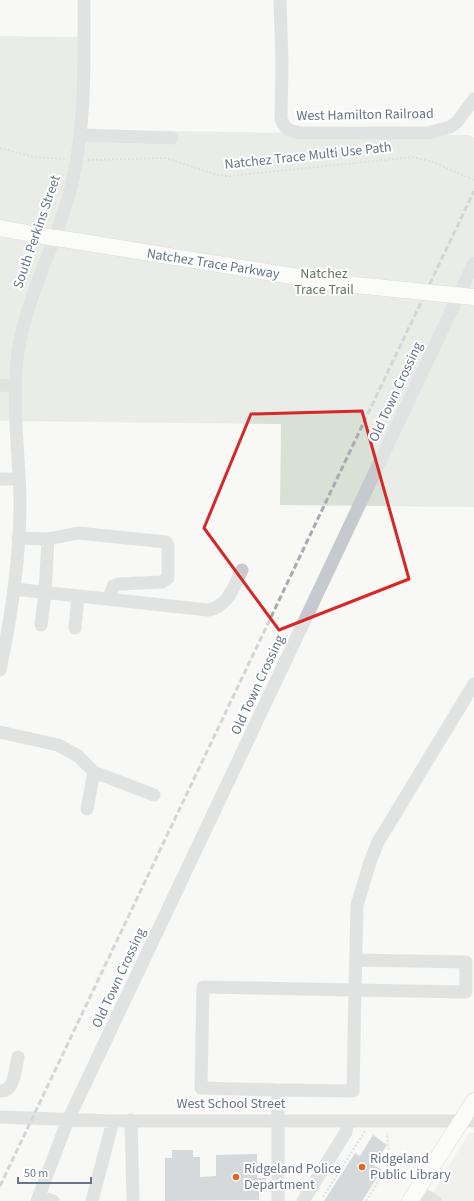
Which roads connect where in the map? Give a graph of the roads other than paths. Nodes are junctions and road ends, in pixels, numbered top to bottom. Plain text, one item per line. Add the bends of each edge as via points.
1 (84, 0) edge
2 (280, 0) edge
3 (474, 99) edge
4 (80, 135) junction
5 (172, 138) dead end
6 (0, 228) edge
7 (474, 263) edge
8 (474, 297) edge
9 (0, 385) edge
10 (15, 386) junction
11 (0, 479) edge
12 (18, 479) junction
13 (18, 538) junction
14 (48, 539) junction
15 (242, 570) dead end
16 (14, 590) junction
17 (45, 593) junction
18 (78, 596) junction
19 (109, 599) junction
20 (41, 625) dead end
21 (74, 628) dead end
22 (0, 670) edge
23 (474, 684) edge
24 (0, 732) edge
25 (94, 772) junction
26 (154, 794) dead end
27 (87, 808) dead end
28 (356, 960) junction
29 (355, 990) junction
30 (18, 1057) dead end
31 (278, 1090) junction
32 (0, 1091) edge
33 (474, 1101) edge
34 (0, 1117) edge
35 (68, 1120) junction
36 (131, 1120) junction
37 (112, 1121) junction
38 (278, 1121) junction
39 (348, 1121) junction
40 (468, 1121) edge
41 (414, 1196) edge
42 (38, 1198) edge
43 (53, 1201) edge
44 (92, 1201) edge
45 (132, 1201) edge
46 (278, 1201) edge
47 (303, 1201) edge
48 (435, 1201) edge

1 - 4 street, South Perkins Street via 84,101
2 - 3 street, West Hamilton Railroad via 281,113 283,125 288,131 428,133 450,127 457,122
4 - 5 street
4 - 10 street, South Perkins Street via 62,216 25,320 17,358
6 - 8 main road, Natchez Trace Parkway, bridge via 328,282
7 - 35 street, Old Town Crossing
9 - 10 street
10 - 12 street, South Perkins Street
11 - 12 street
12 - 13 street, South Perkins Street
13 - 14 street
13 - 16 street, South Perkins Street
14 - 17 street
14 - 19 street via 78,533 166,542 168,578 162,582 113,586
15 - 19 street via 226,601 217,609
16 - 17 street
16 - 22 street, South Perkins Street
17 - 18 street
17 - 20 street
18 - 19 street
18 - 21 street
23 - 28 street via 378,842 357,905
24 - 25 street via 58,745 78,756
25 - 26 street
25 - 27 street
28 - 29 street
28 - 29 street via 466,962 466,992
29 - 31 street via 353,1091
29 - 31 street via 203,987 201,1088
30 - 32 street via 12,1085
31 - 38 street
33 - 40 main road
34 - 35 street, West School Street
35 - 37 street, West School Street
35 - 42 street, Old Town Crossing
36 - 37 street, West School Street
36 - 38 street, West School Street
36 - 45 street
37 - 44 street
38 - 39 street, West School Street
38 - 46 street
39 - 40 street, West School Street
39 - 47 street via 346,1132
40 - 41 main road
41 - 48 street
42 - 43 street

